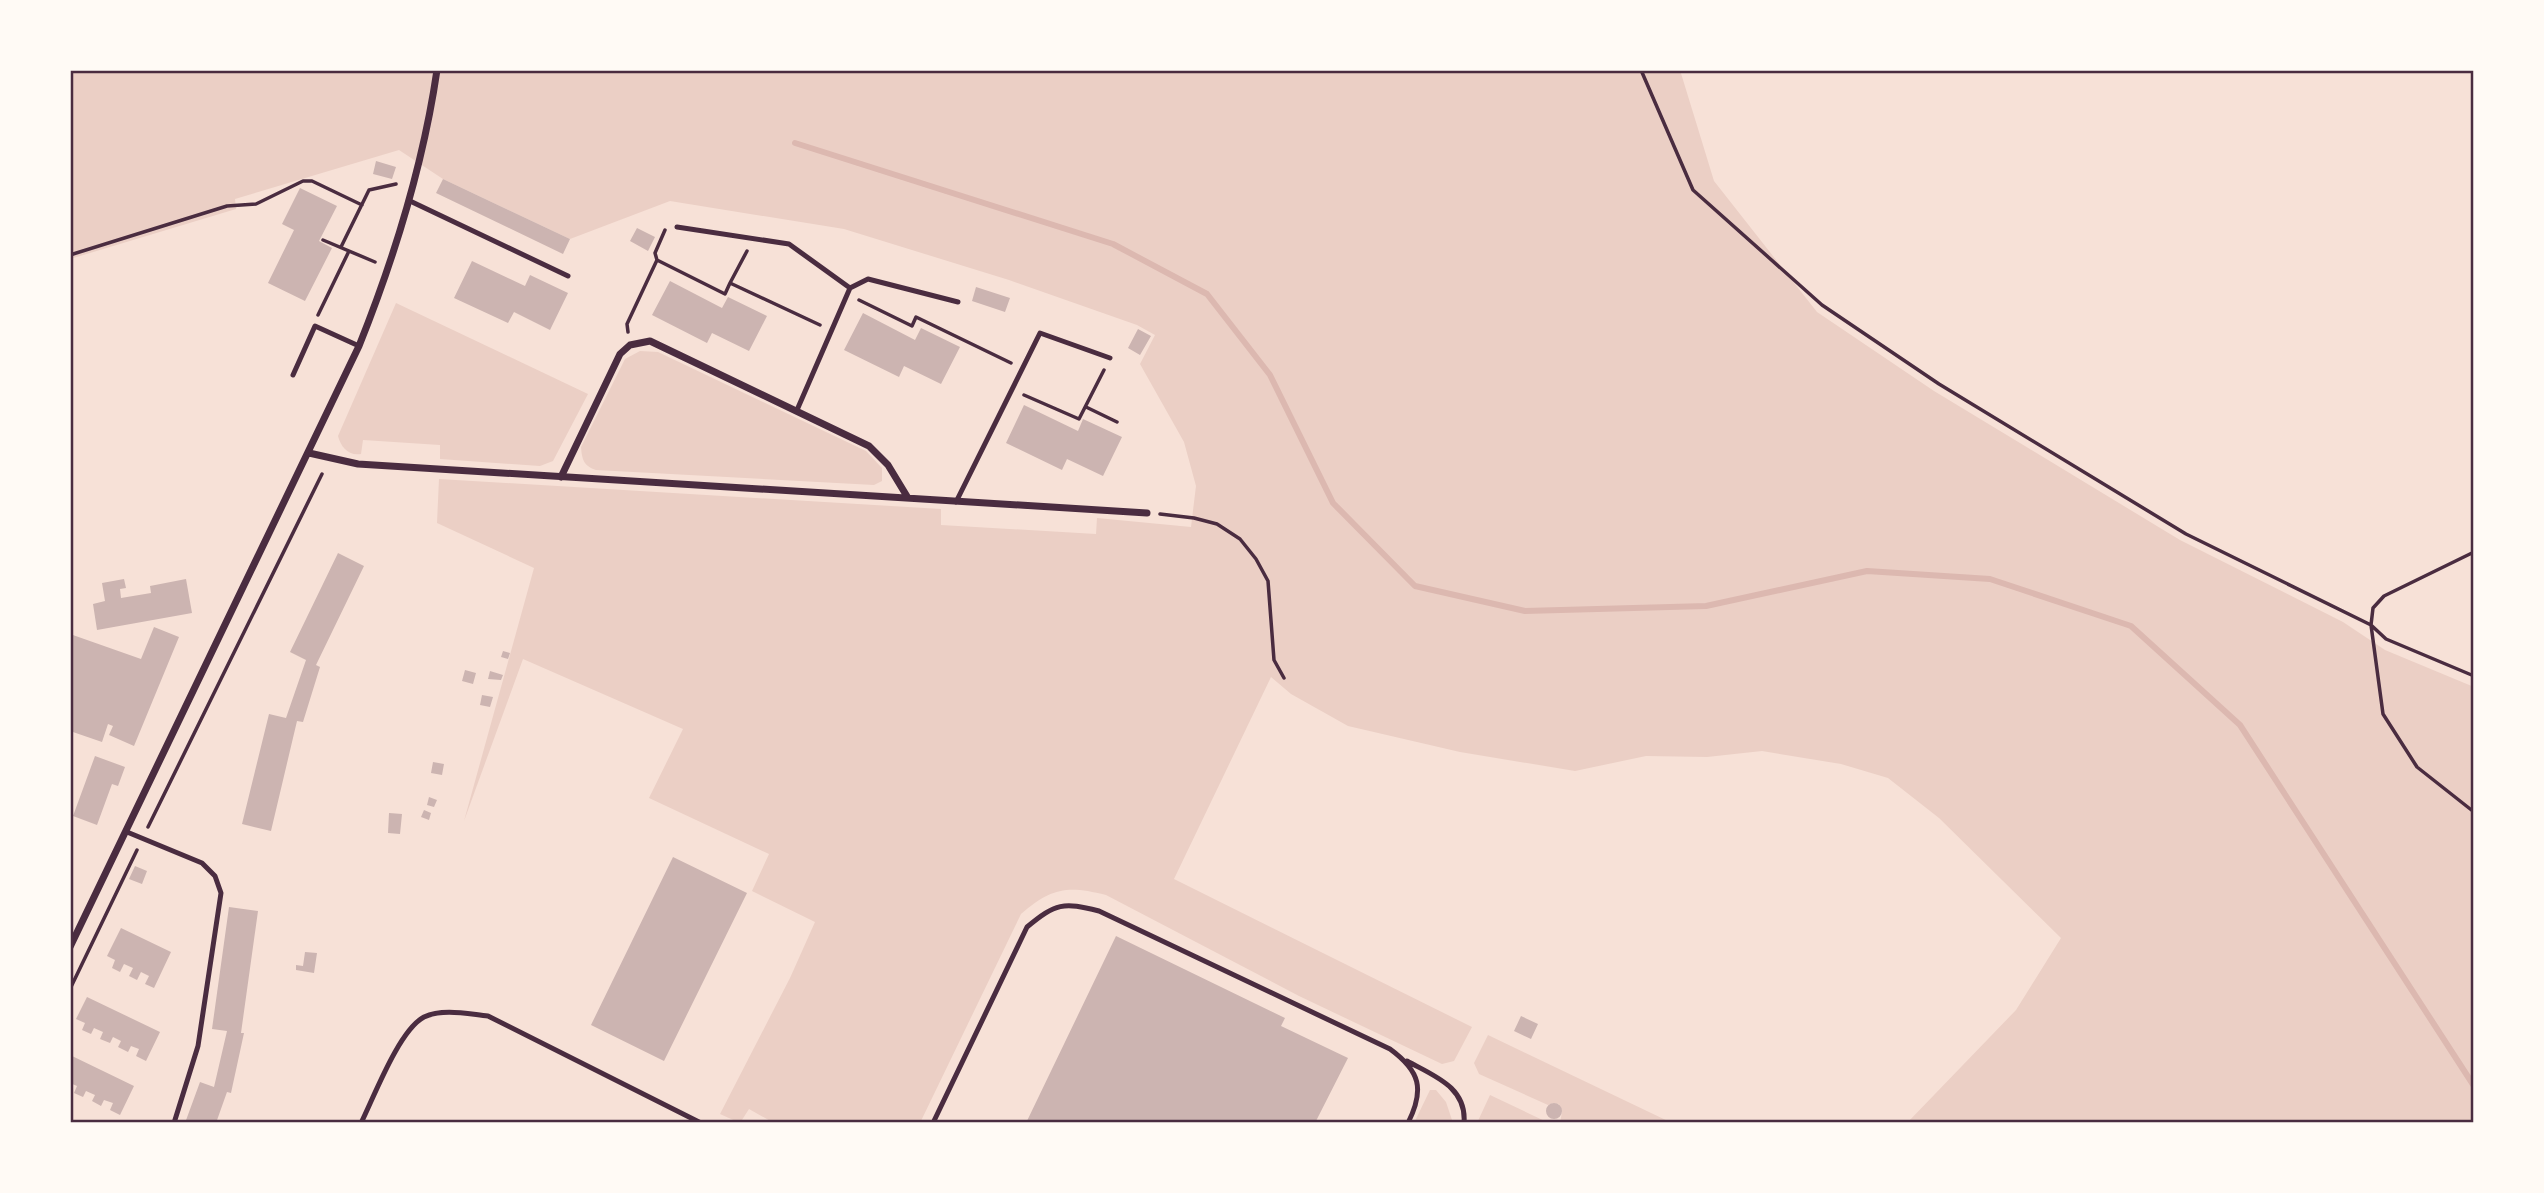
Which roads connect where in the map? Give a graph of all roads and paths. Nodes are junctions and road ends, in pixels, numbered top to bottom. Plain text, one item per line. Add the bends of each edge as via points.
1 (438, 70) edge
2 (1641, 70) edge
3 (396, 184) dead end
4 (410, 201) junction
5 (362, 205) junction
6 (677, 227) joint
7 (753, 239) junction
8 (323, 240) dead end
9 (341, 247) junction
10 (349, 251) junction
11 (70, 255) edge
12 (657, 260) junction
13 (375, 262) dead end
14 (568, 276) dead end
15 (730, 283) junction
16 (849, 291) junction
17 (958, 302) dead end
18 (315, 326) junction
19 (832, 331) junction
20 (630, 345) junction
21 (359, 346) junction
22 (1110, 358) joint
23 (1023, 369) junction
24 (293, 375) dead end
25 (1013, 389) junction
26 (1086, 407) junction
27 (797, 410) junction
28 (1116, 422) dead end
29 (309, 453) junction
30 (322, 474) dead end
31 (561, 477) junction
32 (908, 498) junction
33 (956, 502) junction
34 (1147, 513) joint
35 (2474, 552) edge
36 (2371, 625) junction
37 (2474, 676) edge
38 (1284, 678) dead end
39 (2474, 812) edge
40 (127, 832) junction
41 (142, 838) junction
42 (70, 947) edge
43 (70, 989) edge
44 (1405, 1060) junction
45 (174, 1123) edge
46 (361, 1123) edge
47 (701, 1123) edge
48 (933, 1123) edge
49 (1408, 1123) edge
50 (1464, 1123) edge

1 - 4 street
2 - 36 path via 1693,190 1822,306 1939,384 2186,534
3 - 5 path via 369,190
4 - 14 lane
4 - 21 street
5 - 9 path
5 - 11 path via 303,181 256,204 227,206
6 - 7 lane
6 - 12 path via 665,230 655,253
7 - 15 path
7 - 16 lane via 789,244
8 - 9 path
9 - 10 path
10 - 13 path
10 - 18 path
12 - 15 path via 725,294
12 - 20 path via 627,324
15 - 19 path
16 - 17 lane via 868,279
16 - 19 lane
16 - 23 path via 912,326 916,317
18 - 21 lane
18 - 24 lane
19 - 27 lane
20 - 27 street via 650,341 662,345
20 - 31 street via 621,354
21 - 29 street
22 - 23 lane via 1040,333
22 - 26 path
23 - 25 lane
25 - 26 path via 1079,419
25 - 33 lane
26 - 28 path
27 - 32 street via 880,454
29 - 31 street via 358,464
29 - 40 street
30 - 41 path
31 - 32 street
32 - 33 street
33 - 34 street
34 - 38 path via 1194,517 1217,524 1240,539 1268,582 1274,660
35 - 36 path via 2384,596 2373,608
36 - 37 path via 2386,639
36 - 39 path via 2383,714 2417,767
40 - 41 lane
40 - 42 street
41 - 43 path
41 - 45 lane via 202,863 215,876 220,893 198,1046
44 - 48 lane via 1099,911 1072,904 1047,910 1027,926
44 - 49 lane via 1419,1090
44 - 50 lane via 1450,1084 1460,1096
46 - 47 lane via 403,1037 424,1017 452,1012 488,1016

